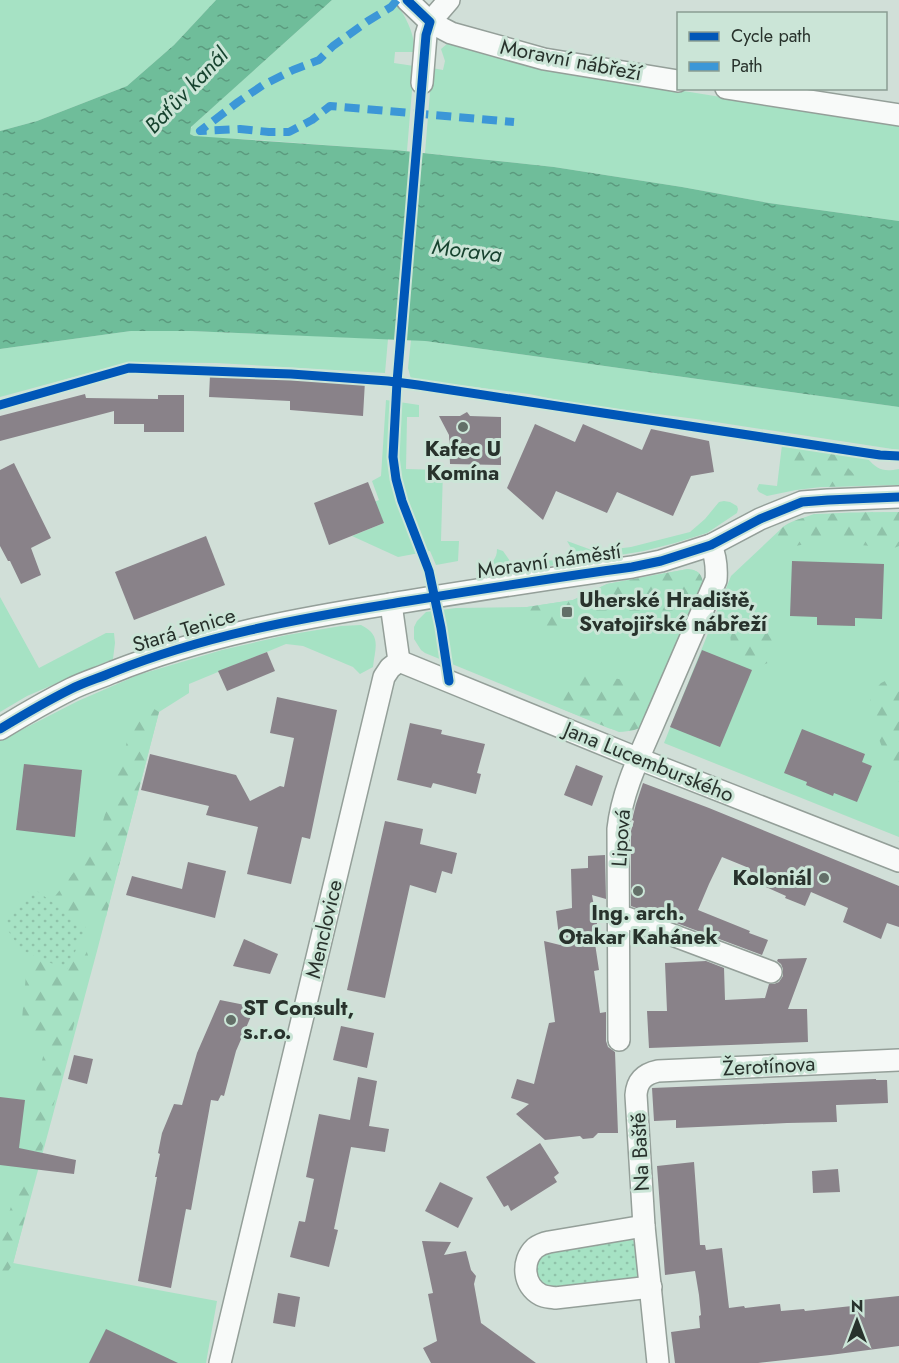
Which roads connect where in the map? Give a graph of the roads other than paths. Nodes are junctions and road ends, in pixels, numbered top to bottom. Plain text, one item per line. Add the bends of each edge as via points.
1 (407, 0) edge
2 (449, 0) edge
3 (430, 22) junction
4 (677, 81) edge
5 (422, 82) dead end
6 (739, 90) edge
7 (899, 115) edge
8 (899, 497) edge
9 (711, 545) junction
10 (390, 604) junction
11 (399, 661) junction
12 (0, 729) edge
13 (639, 759) junction
14 (899, 861) edge
15 (618, 919) junction
16 (771, 972) dead end
17 (619, 1040) dead end
18 (899, 1060) edge
19 (641, 1079) joint
20 (644, 1226) junction
21 (651, 1287) junction
22 (220, 1363) edge
23 (658, 1363) edge

1 - 3 street, Moravní nábřeží
2 - 3 street
3 - 4 street, Moravní nábřeží via 451,33 544,59
3 - 5 street
6 - 7 street
8 - 9 street, Moravní náměstí via 802,502
9 - 10 street, Moravní náměstí via 632,567
9 - 13 street via 716,580
10 - 11 street
10 - 12 street, Stará Tenice via 267,625 192,644 72,688
11 - 13 street, Jana Lucemburského
11 - 22 street, Menclovice via 384,677
13 - 14 street, Jana Lucemburského
13 - 15 street, Lipová via 619,813
15 - 16 street via 627,918
15 - 17 street, Lipová
18 - 19 street, Žerotínova via 658,1071
19 - 20 street, Na Baště via 636,1095
20 - 21 street, Na Baště
20 - 21 street via 540,1245 527,1260 525,1274 542,1296 555,1298
21 - 23 street, Na Baště

